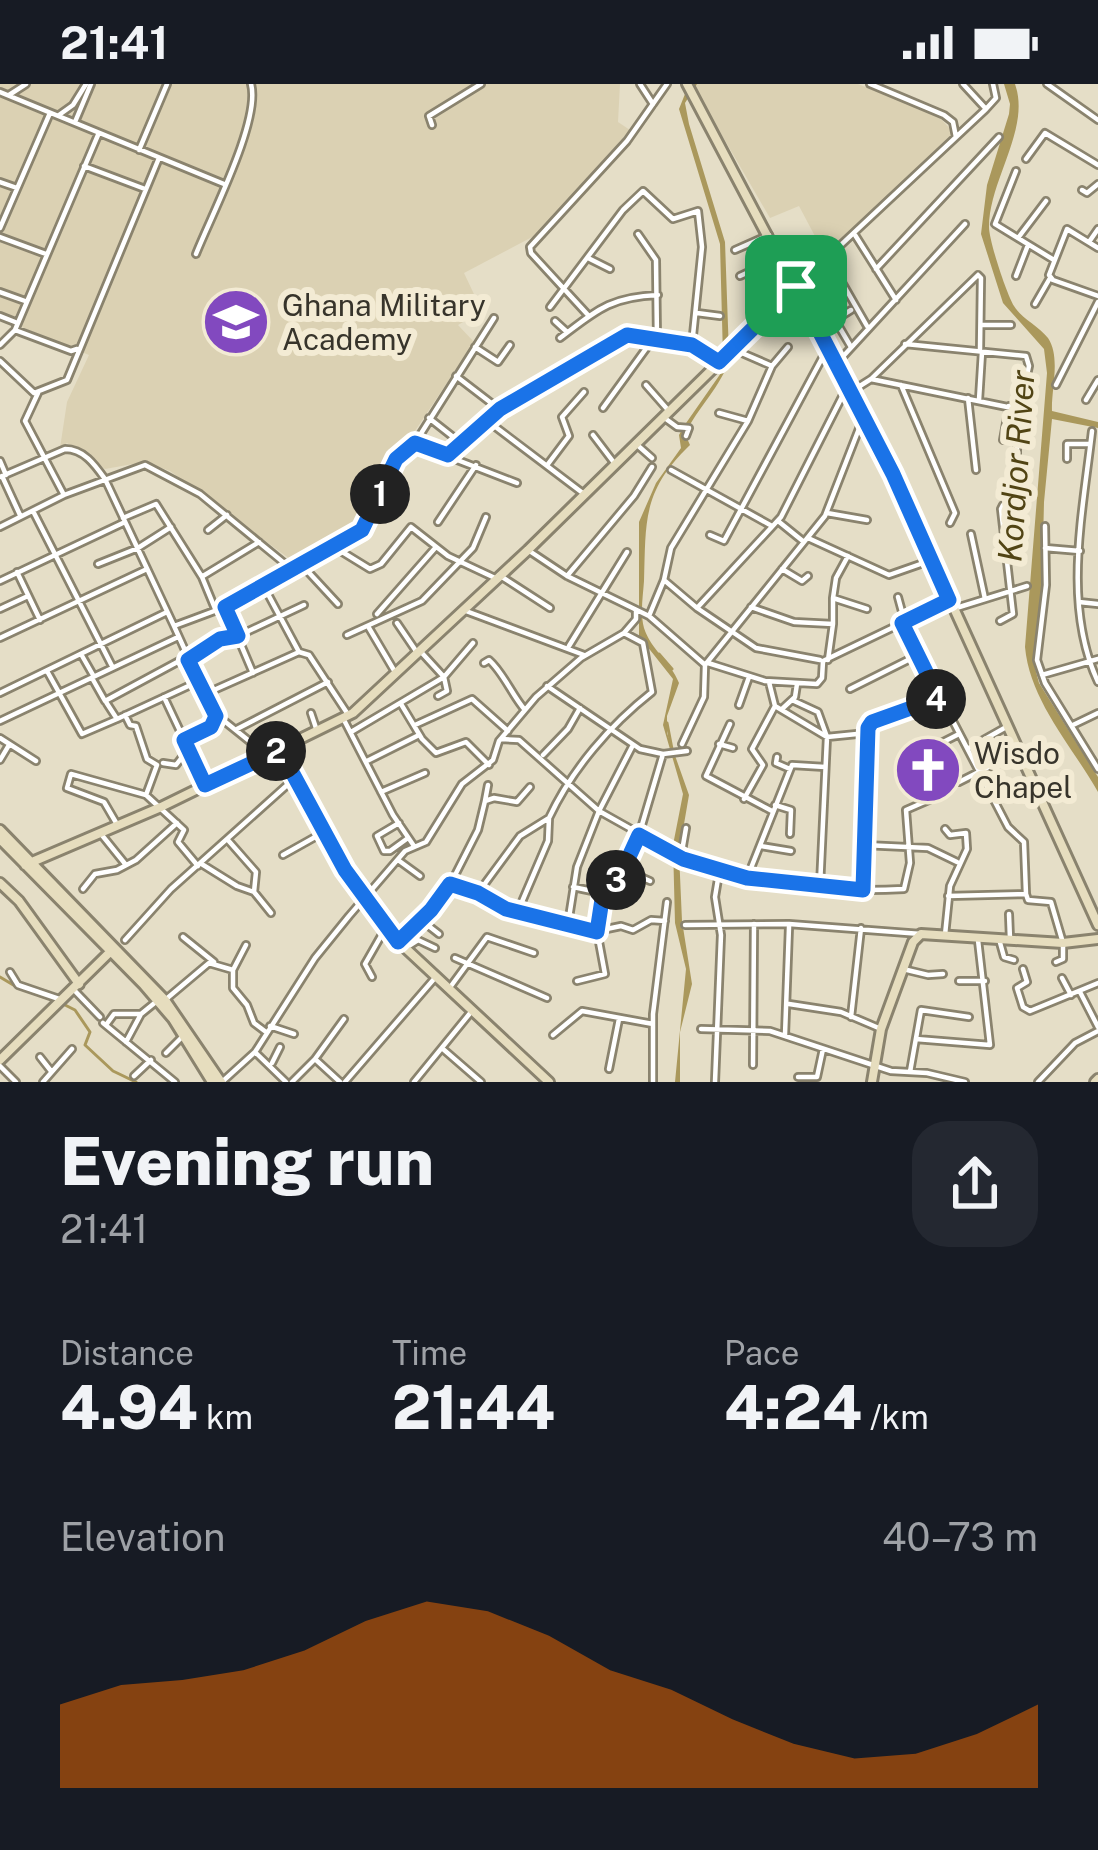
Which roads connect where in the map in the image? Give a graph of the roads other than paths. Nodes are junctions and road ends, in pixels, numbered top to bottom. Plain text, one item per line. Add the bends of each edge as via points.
1 (26, 84) edge
2 (88, 84) edge
3 (167, 84) edge
4 (251, 84) edge
5 (481, 84) edge
6 (640, 84) edge
7 (667, 84) edge
8 (870, 84) edge
9 (963, 84) edge
10 (992, 84) edge
11 (1047, 84) edge
12 (689, 87) edge
13 (904, 88) dead end
14 (0, 92) edge
15 (8, 95) junction
16 (901, 97) junction
17 (653, 104) junction
18 (986, 109) junction
19 (54, 115) junction
20 (1098, 120) edge
21 (75, 122) junction
22 (432, 124) dead end
23 (99, 133) junction
24 (956, 136) junction
25 (999, 137) dead end
26 (140, 150) junction
27 (159, 158) junction
28 (1026, 159) dead end
29 (1098, 165) edge
30 (84, 166) junction
31 (1016, 171) dead end
32 (0, 182) edge
33 (224, 184) junction
34 (1098, 184) edge
35 (17, 188) junction
36 (145, 189) junction
37 (1082, 190) dead end
38 (1046, 201) dead end
39 (3, 211) edge
40 (965, 224) dead end
41 (0, 228) edge
42 (1098, 229) edge
43 (638, 234) dead end
44 (769, 235) junction
45 (855, 235) junction
46 (0, 237) edge
47 (1018, 238) junction
48 (1089, 242) junction
49 (1028, 245) junction
50 (1098, 248) edge
51 (736, 250) dead end
52 (46, 254) junction
53 (196, 254) dead end
54 (781, 257) junction
55 (588, 258) junction
56 (828, 258) junction
57 (1054, 260) junction
58 (876, 268) junction
59 (610, 269) dead end
60 (830, 274) dead end
61 (740, 275) dead end
62 (1016, 276) dead end
63 (1050, 278) junction
64 (796, 286) junction
65 (566, 288) junction
66 (761, 290) dead end
67 (0, 292) edge
68 (841, 292) dead end
69 (658, 295) junction
70 (1098, 299) edge
71 (896, 300) junction
72 (25, 301) junction
73 (824, 302) junction
74 (1035, 304) dead end
75 (550, 307) dead end
76 (775, 307) junction
77 (851, 310) dead end
78 (697, 313) junction
79 (587, 315) junction
80 (0, 316) edge
81 (720, 316) dead end
82 (494, 318) dead end
83 (835, 320) junction
84 (555, 322) dead end
85 (980, 325) junction
86 (1011, 325) dead end
87 (15, 326) junction
88 (867, 328) junction
89 (567, 332) junction
90 (560, 338) dead end
91 (655, 339) junction
92 (905, 344) junction
93 (0, 345) edge
94 (510, 345) dead end
95 (692, 345) junction
96 (829, 346) junction
97 (475, 347) junction
98 (788, 347) dead end
99 (851, 347) junction
100 (80, 348) junction
101 (71, 350) junction
102 (981, 350) junction
103 (726, 357) junction
104 (75, 359) junction
105 (0, 361) edge
106 (837, 363) junction
107 (772, 366) junction
108 (456, 376) junction
109 (871, 379) junction
110 (1098, 380) edge
111 (646, 385) dead end
112 (1056, 385) dead end
113 (902, 386) junction
114 (850, 388) junction
115 (584, 392) dead end
116 (38, 393) junction
117 (968, 398) junction
118 (980, 400) junction
119 (1086, 400) dead end
120 (1010, 406) junction
121 (603, 408) dead end
122 (500, 409) junction
123 (1019, 411) junction
124 (665, 413) junction
125 (719, 413) dead end
126 (864, 415) junction
127 (428, 418) junction
128 (485, 419) junction
129 (748, 421) junction
130 (1092, 431) dead end
131 (593, 435) dead end
132 (686, 436) dead end
133 (1003, 440) dead end
134 (460, 441) junction
135 (415, 443) junction
136 (635, 443) junction
137 (1090, 444) junction
138 (448, 455) junction
139 (45, 456) junction
140 (652, 458) dead end
141 (1066, 459) dead end
142 (0, 461) edge
143 (1017, 461) dead end
144 (548, 464) junction
145 (615, 464) junction
146 (476, 465) junction
147 (652, 467) dead end
148 (671, 470) dead end
149 (976, 470) dead end
150 (3, 476) edge
151 (105, 479) junction
152 (517, 483) dead end
153 (705, 490) junction
154 (64, 494) junction
155 (584, 494) junction
156 (1020, 502) dead end
157 (742, 510) junction
158 (33, 511) junction
159 (827, 513) junction
160 (227, 515) junction
161 (21, 517) junction
162 (487, 517) dead end
163 (124, 520) junction
164 (778, 520) junction
165 (866, 520) dead end
166 (438, 522) dead end
167 (950, 523) dead end
168 (772, 526) junction
169 (1045, 526) dead end
170 (0, 527) edge
171 (171, 527) junction
172 (208, 530) dead end
173 (971, 533) dead end
174 (710, 535) dead end
175 (806, 540) junction
176 (259, 542) junction
177 (331, 545) junction
178 (436, 547) junction
179 (138, 548) junction
180 (1046, 548) junction
181 (528, 550) junction
182 (1080, 551) junction
183 (628, 552) dead end
184 (54, 554) junction
185 (848, 556) junction
186 (931, 560) junction
187 (460, 563) junction
188 (98, 564) dead end
189 (301, 564) junction
190 (289, 568) junction
191 (147, 569) junction
192 (782, 569) junction
193 (17, 572) junction
194 (567, 576) junction
195 (808, 576) dead end
196 (202, 577) junction
197 (497, 577) junction
198 (0, 580) edge
199 (664, 580) junction
200 (262, 583) junction
201 (1027, 586) dead end
202 (1008, 592) junction
203 (601, 593) junction
204 (28, 596) junction
205 (898, 597) dead end
206 (832, 598) junction
207 (986, 599) junction
208 (1079, 602) junction
209 (78, 603) junction
210 (338, 604) dead end
211 (1098, 604) edge
212 (304, 605) dead end
213 (951, 605) junction
214 (225, 607) junction
215 (751, 607) junction
216 (550, 608) dead end
217 (697, 608) junction
218 (0, 609) edge
219 (461, 609) junction
220 (867, 609) dead end
221 (216, 611) junction
222 (167, 612) junction
223 (643, 613) junction
224 (377, 614) dead end
225 (280, 616) junction
226 (40, 620) junction
227 (1000, 621) dead end
228 (904, 622) junction
229 (397, 623) dead end
230 (833, 624) junction
231 (174, 626) junction
232 (370, 628) junction
233 (624, 633) junction
234 (732, 634) junction
235 (347, 635) dead end
236 (238, 636) junction
237 (178, 637) junction
238 (0, 638) edge
239 (472, 643) dead end
240 (99, 645) junction
241 (568, 646) junction
242 (417, 650) junction
243 (298, 652) junction
244 (81, 654) junction
245 (585, 655) junction
246 (918, 655) junction
247 (1098, 658) edge
248 (188, 660) junction
249 (825, 661) junction
250 (1089, 662) junction
251 (484, 663) dead end
252 (707, 664) junction
253 (113, 668) junction
254 (47, 671) junction
255 (395, 672) junction
256 (253, 673) junction
257 (1042, 675) junction
258 (444, 677) junction
259 (749, 677) junction
260 (93, 678) junction
261 (196, 682) junction
262 (328, 682) junction
263 (769, 682) junction
264 (1098, 682) edge
265 (797, 683) junction
266 (547, 686) junction
267 (850, 689) dead end
268 (0, 693) edge
269 (59, 694) junction
270 (203, 694) junction
271 (438, 695) dead end
272 (164, 697) junction
273 (939, 698) junction
274 (105, 700) junction
275 (792, 700) junction
276 (401, 704) junction
277 (739, 705) dead end
278 (778, 708) junction
279 (580, 709) junction
280 (526, 710) junction
281 (311, 713) dead end
282 (1098, 713) edge
283 (216, 716) junction
284 (121, 717) junction
285 (346, 718) junction
286 (0, 722) edge
287 (730, 724) dead end
288 (415, 725) junction
289 (1073, 725) junction
290 (1008, 726) junction
291 (237, 729) junction
292 (508, 730) junction
293 (612, 730) junction
294 (317, 732) junction
295 (351, 732) junction
296 (867, 734) junction
297 (959, 734) junction
298 (419, 735) junction
299 (827, 737) junction
300 (0, 738) edge
301 (501, 739) junction
302 (184, 740) junction
303 (253, 744) dead end
304 (719, 744) junction
305 (9, 745) junction
306 (633, 745) junction
307 (189, 748) junction
308 (733, 748) dead end
309 (968, 748) junction
310 (280, 750) junction
311 (1020, 751) junction
312 (669, 753) junction
313 (541, 757) junction
314 (777, 757) dead end
315 (0, 760) edge
316 (36, 761) dead end
317 (367, 761) junction
318 (163, 763) dead end
319 (489, 765) junction
320 (827, 767) junction
321 (790, 769) junction
322 (1098, 769) edge
323 (982, 772) junction
324 (425, 773) dead end
325 (905, 773) dead end
326 (295, 778) junction
327 (566, 782) junction
328 (959, 782) dead end
329 (205, 785) junction
330 (488, 785) dead end
331 (530, 787) dead end
332 (381, 792) junction
333 (945, 793) dead end
334 (146, 795) junction
335 (744, 799) junction
336 (485, 801) junction
337 (161, 807) junction
338 (774, 808) junction
339 (599, 811) junction
340 (549, 818) junction
341 (177, 823) junction
342 (399, 824) junction
343 (118, 826) junction
344 (686, 828) dead end
345 (945, 829) dead end
346 (323, 832) junction
347 (0, 834) edge
348 (101, 834) junction
349 (790, 834) dead end
350 (639, 835) junction
351 (408, 838) junction
352 (227, 839) junction
353 (864, 845) junction
354 (909, 845) junction
355 (760, 846) junction
356 (416, 848) junction
357 (791, 851) dead end
358 (284, 855) dead end
359 (677, 856) junction
360 (398, 860) junction
361 (28, 863) junction
362 (959, 863) junction
363 (199, 864) junction
364 (126, 865) junction
365 (622, 868) junction
366 (719, 872) junction
367 (420, 876) dead end
368 (747, 878) junction
369 (650, 881) dead end
370 (0, 883) edge
371 (450, 884) junction
372 (573, 886) junction
373 (820, 886) junction
374 (83, 889) dead end
375 (863, 890) junction
376 (254, 892) junction
377 (478, 893) junction
378 (603, 893) junction
379 (1026, 894) junction
380 (948, 896) junction
381 (364, 901) junction
382 (668, 902) dead end
383 (271, 913) dead end
384 (518, 913) junction
385 (1009, 914) dead end
386 (422, 920) junction
387 (665, 921) junction
388 (568, 924) junction
389 (754, 924) junction
390 (789, 924) junction
391 (685, 925) dead end
392 (719, 925) junction
393 (1098, 926) edge
394 (861, 928) junction
395 (385, 929) junction
396 (597, 932) junction
397 (439, 934) dead end
398 (921, 934) junction
399 (945, 935) junction
400 (183, 938) dead end
401 (977, 938) junction
402 (1005, 939) junction
403 (1098, 939) edge
404 (124, 940) dead end
405 (1063, 943) junction
406 (246, 945) dead end
407 (401, 945) junction
408 (435, 948) dead end
409 (113, 950) junction
410 (534, 953) dead end
411 (455, 958) dead end
412 (1014, 960) dead end
413 (214, 962) junction
414 (1057, 962) dead end
415 (467, 964) junction
416 (903, 969) junction
417 (1022, 969) dead end
418 (233, 970) junction
419 (10, 972) dead end
420 (944, 974) dead end
421 (372, 977) dead end
422 (1062, 978) dead end
423 (434, 979) junction
424 (578, 981) dead end
425 (959, 981) dead end
426 (985, 981) junction
427 (1098, 983) edge
428 (76, 987) junction
429 (447, 991) junction
430 (1081, 992) junction
431 (1071, 995) junction
432 (547, 998) dead end
433 (161, 1001) junction
434 (787, 1003) junction
435 (59, 1004) junction
436 (472, 1012) junction
437 (141, 1014) junction
438 (851, 1017) junction
439 (969, 1017) dead end
440 (619, 1018) junction
441 (344, 1019) dead end
442 (103, 1022) junction
443 (653, 1024) junction
444 (268, 1029) junction
445 (701, 1029) dead end
446 (881, 1029) junction
447 (1098, 1029) edge
448 (718, 1030) junction
449 (752, 1030) junction
450 (294, 1034) dead end
451 (553, 1035) dead end
452 (785, 1035) junction
453 (183, 1036) junction
454 (916, 1040) junction
455 (126, 1042) junction
456 (280, 1047) dead end
457 (72, 1049) dead end
458 (443, 1049) junction
459 (824, 1049) junction
460 (255, 1052) junction
461 (166, 1053) dead end
462 (40, 1057) dead end
463 (315, 1059) junction
464 (151, 1060) junction
465 (0, 1063) edge
466 (270, 1065) junction
467 (753, 1065) dead end
468 (873, 1066) junction
469 (610, 1069) dead end
470 (52, 1071) junction
471 (910, 1072) junction
472 (134, 1076) dead end
473 (798, 1077) dead end
474 (16, 1082) edge
475 (44, 1082) edge
476 (175, 1082) edge
477 (215, 1082) edge
478 (289, 1082) edge
479 (342, 1082) edge
480 (414, 1082) edge
481 (481, 1082) edge
482 (549, 1082) edge
483 (653, 1082) edge
484 (715, 1082) edge
485 (872, 1082) edge
486 (965, 1082) edge
487 (1038, 1082) edge

1 - 15 street
2 - 19 street
2 - 21 street
3 - 26 street
4 - 33 street via 255,105
5 - 22 street via 439,106
6 - 17 street
7 - 17 street
8 - 16 street
9 - 18 street
10 - 18 street via 996,98
11 - 20 street
12 - 44 main road
13 - 16 street
14 - 15 street
15 - 19 street
16 - 24 street via 944,115
17 - 65 street via 530,247
18 - 24 street
19 - 21 street
19 - 35 street
21 - 23 street
23 - 26 street
23 - 30 street
24 - 45 street
25 - 58 street
26 - 27 street
27 - 33 street
27 - 36 street
28 - 29 street via 1045,133
30 - 36 street
30 - 52 street
31 - 47 street via 994,219
32 - 35 street
33 - 53 street
34 - 37 street
35 - 39 street
36 - 100 street
38 - 47 street
39 - 41 street
40 - 71 street
42 - 48 street
43 - 69 street via 656,260
44 - 51 street
44 - 54 main road
45 - 56 street
45 - 58 street
46 - 52 street
47 - 49 street
48 - 50 street
48 - 57 street via 1067,229
49 - 57 street
49 - 62 street
52 - 72 street
54 - 61 street
54 - 64 main road
55 - 59 street
55 - 65 street
55 - 78 street via 641,191 673,218 696,209
56 - 64 street
56 - 88 street
57 - 63 street
58 - 71 street
60 - 73 street via 814,283
63 - 70 street
63 - 74 street
64 - 76 main road
64 - 96 main road
65 - 75 street
65 - 79 street
66 - 76 street
67 - 72 street
68 - 73 street
69 - 79 street via 619,298
69 - 91 street
70 - 112 street
71 - 88 street
72 - 87 street
73 - 83 street
76 - 103 main road
77 - 83 street
78 - 81 street
78 - 95 street
79 - 89 street
80 - 87 street
82 - 97 street
83 - 99 street
84 - 89 street
85 - 86 street
85 - 92 street via 979,273
85 - 102 street
87 - 93 street
87 - 101 street
88 - 99 street
89 - 90 street
91 - 95 street
91 - 121 street
91 - 122 street via 624,337
92 - 102 street
92 - 109 street
94 - 97 street via 498,362
95 - 103 street
96 - 106 main road
96 - 157 street
97 - 108 street
98 - 107 street
99 - 106 street
100 - 101 street
100 - 104 street
101 - 104 street
102 - 118 street
102 - 123 street via 1028,358
103 - 107 street
103 - 124 main road
104 - 116 street via 64,384
105 - 116 street
106 - 114 main road
107 - 129 street
108 - 122 street
108 - 127 street
109 - 113 street
109 - 114 street
110 - 119 street
111 - 124 street
113 - 117 street
113 - 167 street via 956,513
114 - 126 main road
114 - 164 street
115 - 144 street via 562,417 568,436
116 - 139 street via 25,421
117 - 118 street
117 - 149 street
118 - 120 street
120 - 123 street
120 - 133 street
122 - 128 street
123 - 143 street
124 - 132 street via 686,426
124 - 136 main road
125 - 129 street
126 - 159 street
126 - 186 main road
127 - 134 street
127 - 135 street
128 - 134 street
128 - 144 street
129 - 153 street
130 - 137 street
131 - 145 street
134 - 138 street
135 - 138 street
135 - 177 street via 396,459 364,528
136 - 140 street
136 - 145 main road
137 - 141 street via 1067,444
137 - 182 street
138 - 146 street
139 - 150 street
139 - 151 street via 71,448
139 - 154 street
142 - 150 street
144 - 155 street
145 - 155 main road
146 - 152 street
146 - 166 street
147 - 194 street
148 - 153 street
150 - 161 street
151 - 154 street
151 - 160 street via 148,466
151 - 163 street
153 - 157 street
153 - 199 street via 671,548
154 - 158 street
155 - 181 main road
156 - 202 street via 1001,509
157 - 168 street
157 - 174 street via 723,542
158 - 161 street
158 - 184 street
159 - 165 street
159 - 175 street
160 - 172 street
160 - 176 street
161 - 170 street
162 - 187 street
163 - 171 street via 155,503
163 - 179 street
163 - 184 street
164 - 168 street
164 - 175 street
168 - 217 street
169 - 180 street
171 - 179 street
171 - 196 street
173 - 207 street
175 - 185 street
175 - 192 street
176 - 190 street
176 - 196 street
177 - 178 street via 370,569 408,527
177 - 189 street
178 - 187 street
178 - 224 street
179 - 188 street
179 - 191 street
180 - 182 street
180 - 257 street
181 - 194 street
181 - 197 main road
182 - 208 street
183 - 203 street
184 - 193 street
184 - 209 street
185 - 186 street via 889,575
185 - 206 street
186 - 213 main road
187 - 197 street
187 - 232 street via 422,602
189 - 190 street
189 - 210 street
190 - 200 street
191 - 209 street
191 - 222 street
192 - 195 street via 799,580
192 - 215 street
193 - 198 street
193 - 204 street
194 - 203 street
196 - 221 street
197 - 216 street
197 - 219 main road
199 - 217 street
199 - 223 street
200 - 214 street
200 - 225 street
201 - 202 street
202 - 207 street
202 - 227 street via 1012,615
203 - 223 street
203 - 241 street
204 - 218 street
204 - 226 street
205 - 228 street
206 - 220 street
206 - 230 street
207 - 213 street
208 - 211 street
208 - 250 street
209 - 226 street
209 - 240 street
212 - 225 street
213 - 228 street
213 - 290 main road
214 - 221 street
214 - 236 street
215 - 230 street
215 - 234 street
217 - 234 street
219 - 241 street
219 - 242 main road
221 - 231 street
222 - 231 street
222 - 240 street
223 - 233 street
223 - 252 street
225 - 236 street
225 - 243 street
226 - 238 street
228 - 246 street
228 - 249 street
229 - 242 street
230 - 249 street
231 - 237 street
232 - 235 street
232 - 255 street
233 - 245 street
233 - 293 street via 643,643 652,692
234 - 249 street via 769,652
234 - 252 street
236 - 248 street
236 - 256 street
237 - 248 street
237 - 253 street
239 - 258 street
240 - 244 street
240 - 253 street
241 - 245 street
242 - 255 main road
242 - 258 street
243 - 256 street
243 - 262 street
244 - 254 street
244 - 260 street
245 - 266 street
246 - 267 street
246 - 273 street
247 - 250 street
248 - 261 street
248 - 274 street
249 - 265 street via 819,682
250 - 257 street
250 - 264 street
251 - 280 street via 494,664
252 - 259 street
252 - 312 street via 685,747
253 - 260 street
254 - 268 street
254 - 269 street
255 - 285 main road
256 - 270 street
257 - 289 street
258 - 271 street via 447,691
258 - 276 street
259 - 263 street
259 - 277 street
260 - 269 street
260 - 274 street
261 - 270 street
261 - 272 street
262 - 285 street
262 - 291 street
263 - 265 street
263 - 278 street
265 - 275 street
266 - 279 street
266 - 280 street
269 - 284 street via 82,734
269 - 286 street
270 - 283 street
272 - 284 street
272 - 302 street
273 - 296 street via 872,722
273 - 297 street
274 - 284 street
275 - 278 street
275 - 299 street via 818,712
276 - 288 street
276 - 295 street
278 - 299 street
278 - 335 street via 752,749 764,765
279 - 293 street
279 - 313 street
280 - 292 street
281 - 294 street
282 - 289 street
283 - 291 street
283 - 302 street
284 - 334 street via 136,726 147,759 157,764
285 - 294 main road
285 - 295 street
287 - 304 street
288 - 292 street via 472,699
288 - 298 street
289 - 322 street
290 - 309 street
290 - 311 main road
291 - 303 street
292 - 301 street
293 - 306 street
293 - 327 street
294 - 310 main road
295 - 317 street
296 - 299 street
296 - 353 street
297 - 309 street
297 - 325 street via 906,761
298 - 317 street
298 - 319 street via 436,753 466,742
299 - 320 street
300 - 305 street
301 - 313 street via 519,740
301 - 319 street
302 - 307 street
304 - 308 street
304 - 335 street via 706,776
305 - 315 street
305 - 316 street
306 - 312 street
306 - 339 street
307 - 318 street via 176,765
307 - 329 street
309 - 323 street
310 - 326 main road
310 - 329 main road
311 - 323 street
311 - 393 main road
312 - 350 street
313 - 327 street
314 - 321 street
317 - 332 street
319 - 356 street via 462,784
320 - 321 street
320 - 373 street
321 - 338 street
323 - 328 street
323 - 379 street via 1024,842
324 - 332 street
326 - 346 main road
326 - 352 street
327 - 339 street
327 - 340 street
329 - 337 main road
330 - 336 street
331 - 336 street via 517,802
332 - 342 street
333 - 354 street via 906,810
334 - 337 street
334 - 343 street via 71,774 67,788 104,802
335 - 338 street
336 - 371 street
337 - 341 street
337 - 343 main road
338 - 349 street via 791,810
338 - 355 street
339 - 350 street
339 - 372 street
340 - 377 street via 520,836
340 - 384 street via 548,841
341 - 363 street via 184,830 178,842
341 - 364 street
342 - 351 street
342 - 351 street via 377,836 384,851
343 - 348 main road
344 - 359 street
345 - 362 street via 966,833
346 - 358 street
346 - 381 main road
347 - 361 main road
348 - 361 main road
348 - 364 street
350 - 359 street
350 - 365 street
351 - 356 street
352 - 363 street
352 - 376 street via 256,872
353 - 354 street
353 - 375 street
354 - 362 street
354 - 375 street via 907,887
355 - 357 street
355 - 368 street
356 - 360 street
359 - 366 street
360 - 367 street
360 - 381 street
361 - 409 main road
362 - 380 street
363 - 376 street
363 - 404 street
364 - 374 street via 95,874
365 - 369 street
365 - 378 street
366 - 368 street
366 - 392 street
368 - 373 street
370 - 428 main road
371 - 377 street
371 - 386 street
372 - 378 street
372 - 388 street
373 - 375 street
376 - 383 street
377 - 384 street
378 - 396 street
379 - 380 street
379 - 405 street via 1049,900
380 - 399 street
381 - 395 main road
381 - 444 street
382 - 387 street
384 - 388 street
385 - 402 street
386 - 397 street
386 - 407 street
387 - 396 street
387 - 443 street
388 - 396 street
389 - 390 street
389 - 392 street
389 - 449 street
390 - 394 street
390 - 434 street
391 - 392 street
392 - 448 street
394 - 398 street
394 - 438 street
395 - 407 main road
395 - 421 street via 364,964
396 - 424 street via 605,974
398 - 399 main road
398 - 416 main road
399 - 401 main road
400 - 413 street
401 - 402 main road
401 - 426 street
402 - 405 main road
402 - 412 street via 1004,957
403 - 405 main road
405 - 414 street
406 - 418 street
407 - 408 street via 418,940
407 - 423 main road
409 - 428 main road
409 - 433 main road
410 - 415 street via 487,937
411 - 415 street
413 - 418 street
413 - 433 street
415 - 429 street
415 - 432 street
416 - 420 street
416 - 446 main road
417 - 431 street via 1028,982 1017,988 1026,1010
418 - 444 street via 234,992 254,1023
419 - 435 street via 18,985
422 - 431 street
423 - 429 main road
423 - 479 street
425 - 426 street
426 - 454 street via 990,1045
427 - 430 street
428 - 435 main road
428 - 442 street
429 - 436 main road
430 - 431 street
430 - 447 street
433 - 437 street
433 - 453 main road
433 - 477 main road
434 - 438 street
434 - 452 street
435 - 465 main road
436 - 458 street
436 - 482 main road
437 - 442 street
437 - 455 street
438 - 446 street
439 - 454 street via 924,1008
440 - 443 street
440 - 451 street via 582,1011
440 - 469 street
441 - 463 street
442 - 455 street
443 - 483 street
444 - 450 street
444 - 460 street
445 - 448 street
446 - 468 main road
447 - 487 street
448 - 449 street
448 - 484 street
449 - 452 street
449 - 467 street
452 - 459 street
453 - 461 street
453 - 477 main road
454 - 471 street
455 - 464 street
456 - 466 street
457 - 470 street
458 - 480 street
458 - 481 street
459 - 468 street
459 - 473 street via 817,1077
460 - 466 street
460 - 477 street
462 - 470 street
463 - 478 street
463 - 479 street
464 - 472 street
464 - 476 street
465 - 474 street
466 - 478 street
468 - 471 street
468 - 485 main road
470 - 475 street
471 - 486 street

